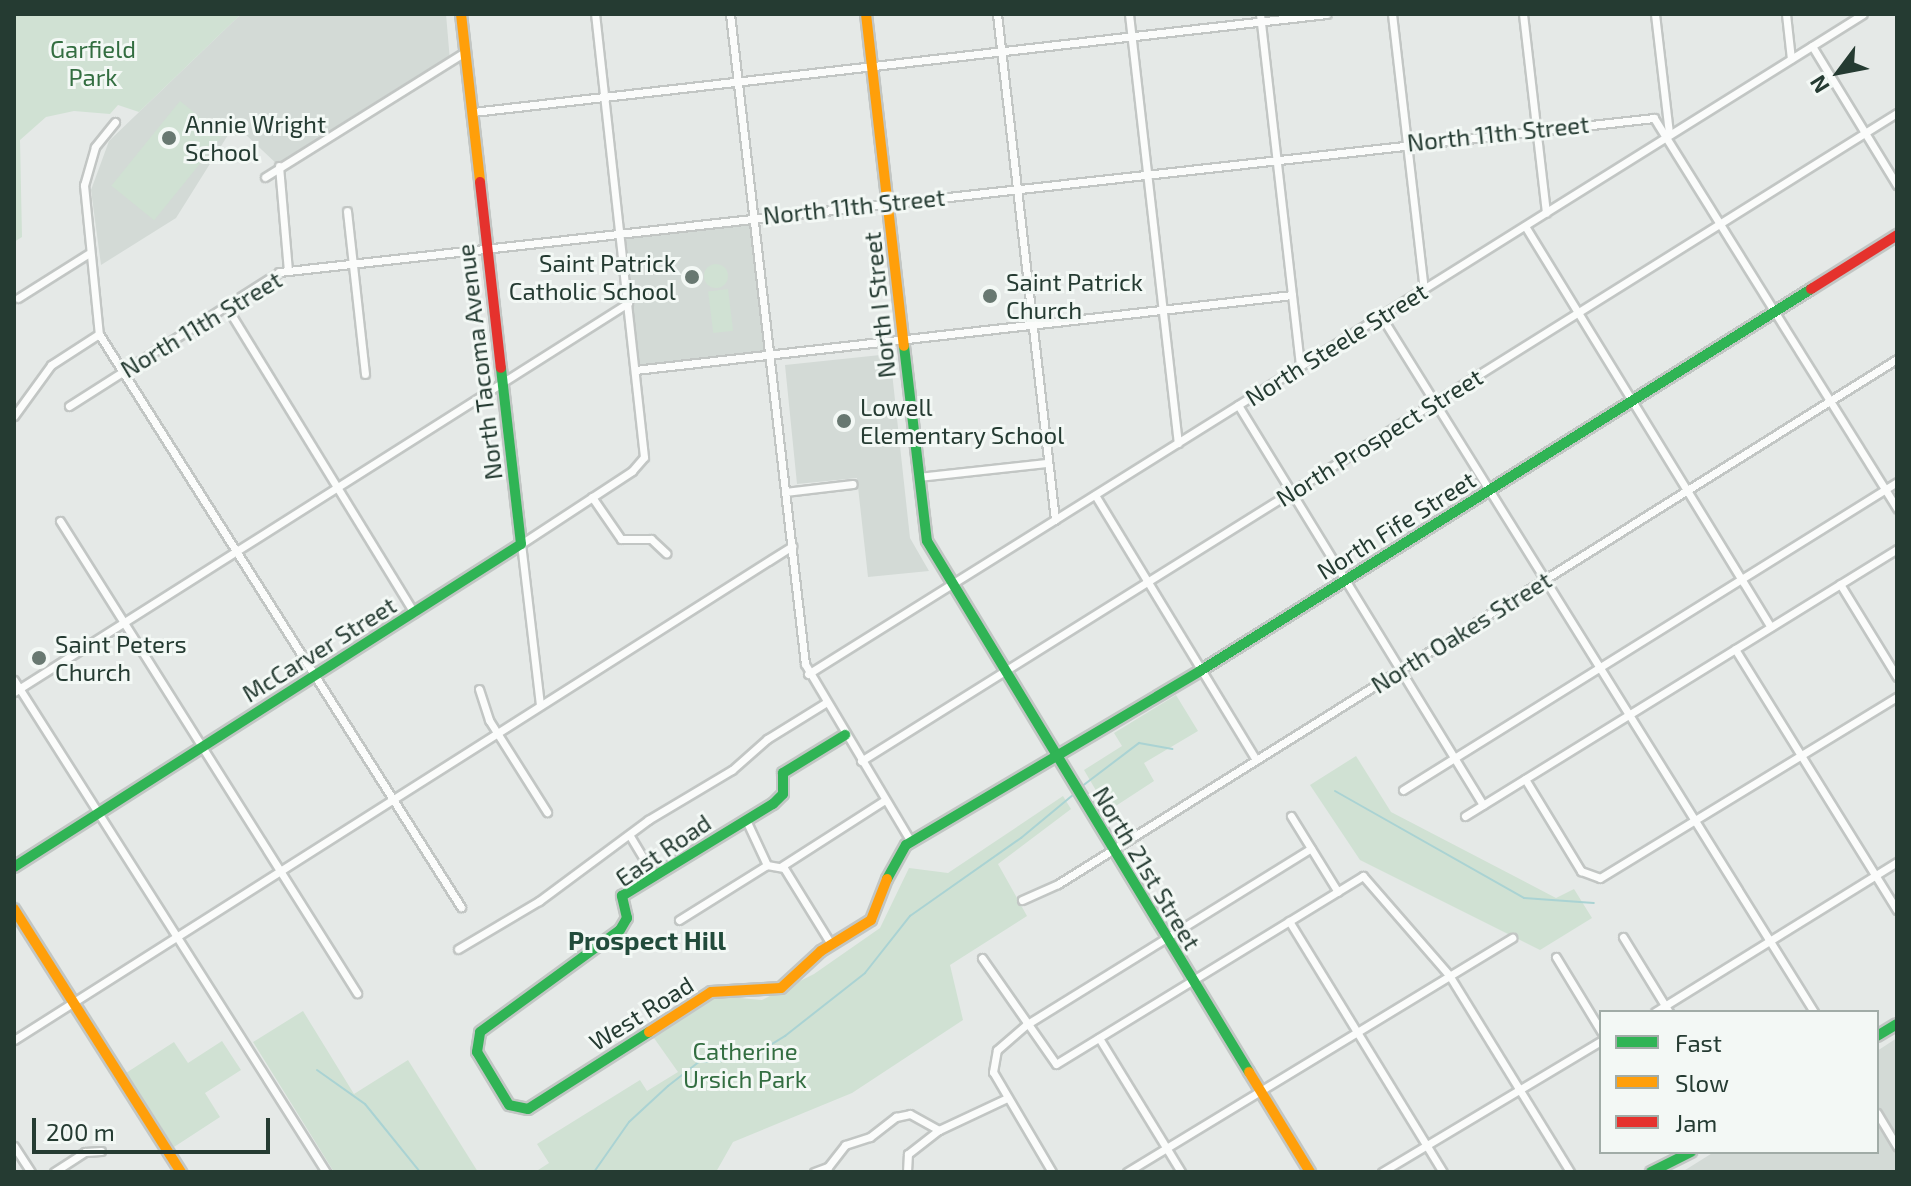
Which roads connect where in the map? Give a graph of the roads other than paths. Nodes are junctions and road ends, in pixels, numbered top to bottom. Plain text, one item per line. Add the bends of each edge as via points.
1 (461, 14) edge
2 (595, 14) edge
3 (730, 14) edge
4 (866, 14) edge
5 (997, 14) edge
6 (1129, 14) edge
7 (1326, 14) edge
8 (1392, 14) edge
9 (1523, 14) edge
10 (1655, 14) edge
11 (1786, 14) edge
12 (1863, 14) edge
13 (1261, 18) edge
14 (1131, 36) junction
15 (1812, 46) junction
16 (1001, 51) junction
17 (465, 52) junction
18 (1791, 59) junction
19 (871, 65) junction
20 (738, 80) junction
21 (604, 95) junction
22 (473, 112) junction
23 (1897, 113) edge
24 (115, 122) dead end
25 (1536, 129) junction
26 (1866, 133) junction
27 (1669, 136) junction
28 (1407, 144) junction
29 (1277, 158) junction
30 (279, 166) junction
31 (1147, 173) junction
32 (265, 177) dead end
33 (1897, 185) edge
34 (1017, 188) junction
35 (887, 202) junction
36 (347, 211) dead end
37 (1546, 213) junction
38 (753, 217) junction
39 (1722, 223) junction
40 (1525, 226) junction
41 (620, 232) junction
42 (1897, 235) edge
43 (487, 249) junction
44 (88, 254) junction
45 (353, 263) junction
46 (288, 271) junction
47 (1424, 289) junction
48 (1292, 295) junction
49 (18, 298) dead end
50 (628, 303) junction
51 (226, 306) junction
52 (1162, 310) junction
53 (1776, 311) junction
54 (1578, 312) junction
55 (1381, 316) junction
56 (1032, 325) junction
57 (99, 334) junction
58 (903, 339) junction
59 (769, 355) junction
60 (1897, 359) edge
61 (1300, 366) junction
62 (635, 370) junction
63 (123, 371) junction
64 (365, 374) dead end
65 (502, 385) junction
66 (1831, 400) junction
67 (1632, 401) junction
68 (1435, 403) junction
69 (1238, 405) junction
70 (69, 406) dead end
71 (14, 416) edge
72 (1178, 443) junction
73 (1046, 463) junction
74 (918, 477) junction
75 (1897, 482) edge
76 (853, 484) dead end
77 (339, 489) junction
78 (1885, 489) junction
79 (1489, 490) junction
80 (1687, 490) junction
81 (785, 492) junction
82 (1291, 492) junction
83 (1095, 495) junction
84 (592, 497) junction
85 (1897, 509) edge
86 (1055, 520) junction
87 (60, 521) dead end
88 (521, 544) junction
89 (792, 546) junction
90 (1897, 549) edge
91 (236, 552) junction
92 (666, 553) dead end
93 (1545, 579) junction
94 (1741, 579) junction
95 (1345, 580) junction
96 (1148, 582) junction
97 (1840, 584) junction
98 (951, 585) junction
99 (414, 613) junction
100 (124, 623) junction
101 (1771, 627) junction
102 (1735, 649) junction
103 (1600, 668) junction
104 (1400, 670) junction
105 (1200, 671) junction
106 (1004, 672) junction
107 (808, 674) junction
108 (314, 676) junction
109 (1897, 677) edge
110 (14, 680) edge
111 (479, 689) dead end
112 (17, 691) edge
113 (1897, 697) edge
114 (825, 703) junction
115 (540, 705) junction
116 (1628, 714) junction
117 (496, 732) junction
118 (845, 735) junction
119 (202, 747) junction
120 (1802, 757) junction
121 (1454, 758) junction
122 (1058, 759) junction
123 (1256, 760) junction
124 (861, 761) junction
125 (1525, 779) junction
126 (1403, 790) dead end
127 (391, 798) junction
128 (885, 800) junction
129 (1483, 805) junction
130 (547, 812) dead end
131 (98, 813) junction
132 (1291, 816) dead end
133 (1465, 816) dead end
134 (746, 820) junction
135 (1696, 823) junction
136 (630, 836) junction
137 (911, 842) junction
138 (1311, 848) junction
139 (1113, 849) junction
140 (1897, 862) edge
141 (767, 865) junction
142 (782, 866) junction
143 (14, 867) edge
144 (280, 870) junction
145 (654, 876) junction
146 (1876, 876) junction
147 (1338, 892) junction
148 (1022, 900) dead end
149 (461, 907) dead end
150 (14, 909) edge
151 (1897, 910) edge
152 (679, 920) dead end
153 (1289, 921) junction
154 (176, 937) junction
155 (1623, 937) dead end
156 (1167, 938) junction
157 (1512, 938) dead end
158 (1771, 941) junction
159 (831, 944) junction
160 (458, 949) dead end
161 (1556, 957) dead end
162 (982, 958) dead end
163 (1449, 975) junction
164 (1194, 983) junction
165 (357, 993) dead end
166 (72, 1001) junction
167 (1668, 1009) edge
168 (1813, 1010) edge
169 (1897, 1024) edge
170 (1026, 1025) junction
171 (1599, 1028) edge
172 (1357, 1032) junction
173 (1879, 1035) edge
174 (1099, 1038) junction
175 (14, 1040) edge
176 (1599, 1042) edge
177 (1519, 1088) junction
178 (1261, 1092) junction
179 (1007, 1098) junction
180 (521, 1112) joint
181 (1879, 1116) edge
182 (939, 1130) junction
183 (1426, 1145) junction
184 (14, 1146) edge
185 (1897, 1146) edge
186 (1166, 1148) junction
187 (101, 1151) dead end
188 (1678, 1154) edge
189 (905, 1168) edge
190 (31, 1172) edge
191 (54, 1172) edge
192 (181, 1172) edge
193 (326, 1172) edge
194 (814, 1172) edge
195 (1052, 1172) edge
196 (1127, 1172) edge
197 (1181, 1172) edge
198 (1310, 1172) edge
199 (1382, 1172) edge
200 (1443, 1172) edge
201 (1570, 1172) edge
202 (1651, 1172) edge

1 - 17 street, North Tacoma Avenue
2 - 21 street
3 - 20 street
4 - 19 street, North I Street
5 - 16 street
6 - 14 street
7 - 13 street
8 - 28 street
9 - 25 street
10 - 27 street
11 - 18 street
12 - 15 street, North Steele Street
13 - 14 street
13 - 29 street
14 - 16 street
14 - 31 street
15 - 18 street, North Steele Street
15 - 26 street
16 - 19 street
16 - 34 street
17 - 22 street, North Tacoma Avenue
17 - 30 street
18 - 27 street, North Steele Street
19 - 20 street
19 - 35 street, North I Street
20 - 21 street
20 - 38 street
21 - 22 street
21 - 41 street
22 - 43 street, North Tacoma Avenue
23 - 26 street, North Prospect Street
24 - 44 street via 95,147 85,178
25 - 27 street, North 11th Street via 1650,117
25 - 28 street, North 11th Street
25 - 37 street
26 - 33 street
26 - 39 street, North Prospect Street
27 - 37 street, North Steele Street
27 - 39 street
28 - 29 street, North 11th Street
28 - 47 street
29 - 31 street, North 11th Street
29 - 48 street
30 - 32 street
30 - 46 street
31 - 34 street, North 11th Street
31 - 52 street
34 - 35 street, North 11th Street
34 - 56 street
35 - 38 street, North 11th Street
35 - 58 street, North I Street
36 - 45 street
37 - 40 street, North Steele Street
38 - 41 street, North 11th Street
38 - 59 street
39 - 53 street
39 - 54 street, North Prospect Street
40 - 47 street, North Steele Street
40 - 54 street
41 - 43 street, North 11th Street
41 - 50 street
42 - 53 street, North Fife Street
43 - 45 street, North 11th Street
43 - 65 street, North Tacoma Avenue
44 - 49 street
44 - 57 street
45 - 46 street, North 11th Street
45 - 64 street
46 - 51 street, North 11th Street
47 - 55 street, North Steele Street
48 - 52 street
48 - 61 street
50 - 62 street
50 - 65 street
51 - 63 street, North 11th Street
51 - 77 street
52 - 56 street
52 - 72 street
53 - 66 street
53 - 67 street, North Fife Street
54 - 67 street
54 - 68 street, North Prospect Street
55 - 61 street, North Steele Street
55 - 68 street
56 - 58 street
56 - 73 street
57 - 63 street
57 - 71 street via 51,365
58 - 59 street
58 - 74 street, North I Street
59 - 62 street
59 - 81 street
60 - 66 street, North Oakes Street
61 - 69 street, North Steele Street
62 - 84 street, McCarver Street via 643,462
63 - 70 street, North 11th Street
63 - 91 street
65 - 77 street
65 - 88 street, North Tacoma Avenue
66 - 78 street
66 - 80 street, North Oakes Street
67 - 79 street, North Fife Street
67 - 80 street
68 - 79 street
68 - 82 street, North Prospect Street
69 - 72 street, North Steele Street
69 - 82 street
72 - 83 street, North Steele Street
73 - 74 street
73 - 86 street
74 - 98 street, North I Street via 927,541
75 - 78 street
76 - 81 street
77 - 91 street
77 - 99 street
78 - 85 street
78 - 94 street
79 - 93 street
79 - 95 street, North Fife Street
80 - 93 street, North Oakes Street
80 - 94 street
81 - 89 street
82 - 95 street
82 - 96 street, North Prospect Street
83 - 86 street, North Steele Street
83 - 96 street
84 - 88 street, McCarver Street
84 - 92 street via 621,539 651,539
86 - 98 street, North Steele Street
87 - 100 street
88 - 99 street, McCarver Street
88 - 115 street, North Tacoma Avenue
89 - 107 street
89 - 115 street
90 - 97 street
91 - 100 street
91 - 108 street
93 - 103 street
93 - 104 street, North Oakes Street
94 - 101 street
94 - 103 street
95 - 104 street
95 - 105 street, North Fife Street
96 - 105 street
96 - 106 street, North Prospect Street
97 - 101 street
97 - 109 street
98 - 106 street, North 21st Street
98 - 107 street, North Steele Street
99 - 108 street, McCarver Street
100 - 112 street
100 - 119 street
101 - 102 street
102 - 116 street
102 - 120 street
103 - 116 street
103 - 121 street
104 - 121 street
104 - 123 street, North Oakes Street
105 - 122 street, North Fife Street
105 - 123 street
106 - 122 street, North 21st Street
106 - 124 street, North Prospect Street
107 - 114 street
108 - 119 street, McCarver Street
108 - 127 street
110 - 112 street
111 - 117 street
112 - 131 street
113 - 120 street
114 - 118 street
114 - 136 street
115 - 117 street
116 - 125 street
116 - 135 street
117 - 127 street
117 - 130 street
118 - 124 street
118 - 134 street, East Road via 783,773 780,798
119 - 131 street, McCarver Street
119 - 144 street
120 - 135 street
120 - 146 street
121 - 126 street
121 - 129 street
122 - 137 street, North Fife Street
122 - 139 street, North 21st Street
123 - 139 street, North Oakes Street
124 - 128 street
125 - 129 street
125 - 135 street via 1581,871 1595,879
127 - 144 street
127 - 149 street
128 - 137 street
128 - 142 street
129 - 133 street
131 - 143 street, McCarver Street
131 - 154 street
132 - 138 street
134 - 141 street
134 - 145 street, East Road
135 - 158 street
136 - 145 street
136 - 160 street via 539,901
137 - 159 street, West Road via 894,860 871,920
138 - 147 street
138 - 156 street
139 - 148 street, North Oakes Street
139 - 156 street, North 21st Street
140 - 146 street
141 - 142 street
141 - 152 street
142 - 159 street
144 - 154 street
144 - 165 street
145 - 180 street, East Road via 621,898 627,918 617,933 477,1036 475,1046 486,1070 509,1105
146 - 151 street
146 - 158 street
147 - 153 street
147 - 163 street via 1363,876
150 - 166 street
153 - 164 street
153 - 172 street
154 - 166 street
154 - 193 street
155 - 167 street
156 - 164 street, North 21st Street
156 - 170 street
157 - 163 street
158 - 167 street
158 - 168 street
159 - 180 street, West Road via 781,988 711,992
161 - 171 street
162 - 170 street
163 - 172 street
163 - 177 street
164 - 174 street
164 - 178 street, North 21st Street
166 - 175 street
166 - 192 street
169 - 173 street
170 - 174 street via 1056,1064
170 - 179 street via 1006,1039 993,1062
172 - 178 street
172 - 183 street
174 - 186 street
176 - 177 street
177 - 183 street
177 - 201 street
178 - 186 street
178 - 198 street, North 21st Street
179 - 182 street
179 - 195 street
181 - 185 street
182 - 189 street via 908,1154
182 - 194 street via 910,1114 896,1117 870,1137 845,1145 828,1167
183 - 199 street
183 - 200 street
184 - 190 street
186 - 196 street
186 - 197 street
187 - 191 street via 85,1152
188 - 202 street

